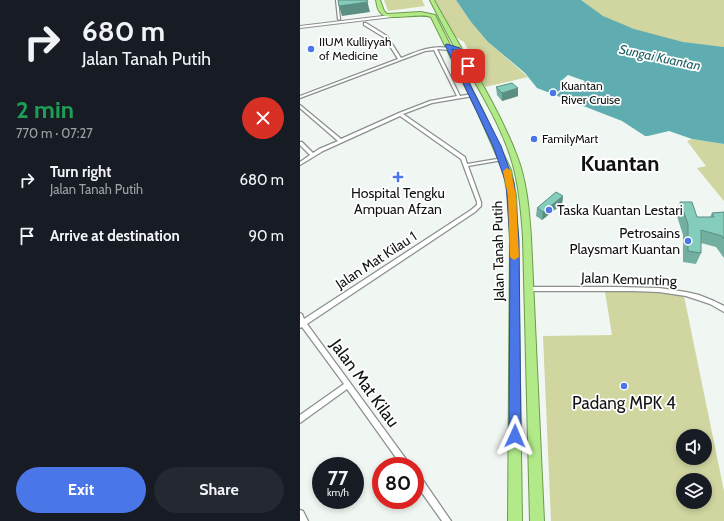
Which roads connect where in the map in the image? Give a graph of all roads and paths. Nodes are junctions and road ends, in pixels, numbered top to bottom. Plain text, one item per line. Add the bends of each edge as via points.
1 (337, 0) edge
2 (378, 0) edge
3 (426, 0) edge
4 (432, 0) edge
5 (429, 7) junction
6 (382, 12) junction
7 (415, 13) junction
8 (377, 16) junction
9 (391, 16) junction
10 (339, 19) junction
11 (330, 22) junction
12 (365, 24) dead end
13 (300, 25) edge
14 (454, 40) junction
15 (448, 47) junction
16 (435, 48) junction
17 (458, 49) junction
18 (400, 59) junction
19 (472, 95) junction
20 (300, 97) edge
21 (461, 97) junction
22 (486, 98) junction
23 (300, 106) edge
24 (480, 109) junction
25 (400, 114) junction
26 (342, 141) junction
27 (300, 143) edge
28 (312, 155) junction
29 (503, 159) junction
30 (300, 164) edge
31 (467, 166) junction
32 (529, 289) junction
33 (724, 309) edge
34 (301, 321) edge
35 (348, 384) junction
36 (300, 419) edge
37 (401, 457) edge
38 (424, 489) edge
39 (300, 514) edge
40 (304, 521) edge
41 (447, 521) edge
42 (515, 521) edge
43 (537, 521) edge

1 - 10 street
2 - 6 highway
3 - 5 highway
4 - 14 highway, Jalan Tanah Putih
5 - 6 highway
5 - 7 highway
6 - 8 street
6 - 9 highway
7 - 9 highway
7 - 15 highway, Jalan Tanah Putih via 433,16
8 - 9 street
8 - 10 street
8 - 11 street
10 - 11 street
11 - 13 street
12 - 18 street via 386,37
14 - 15 highway
14 - 17 highway, Jalan Tanah Putih
15 - 16 street
15 - 17 highway
15 - 19 highway, Jalan Tanah Putih
16 - 18 street
16 - 21 street
17 - 22 highway, Jalan Tanah Putih
18 - 20 street
19 - 21 street
19 - 24 highway, Jalan Tanah Putih
21 - 24 street via 470,100
21 - 25 street via 431,102
22 - 24 highway via 480,97 478,100
22 - 32 highway, Jalan Tanah Putih via 495,112 520,175 526,217
23 - 26 street
24 - 29 highway, Jalan Tanah Putih
25 - 26 street
25 - 31 street, Jalan Mat Kilau 1 via 459,154
26 - 28 street
27 - 28 street
28 - 30 street
29 - 31 street
29 - 42 highway, Jalan Tanah Putih via 510,183 514,217
31 - 34 street, Jalan Mat Kilau 1 via 479,202 476,208
32 - 33 street, Jalan Kemunting via 668,291 703,298
32 - 43 highway, Jalan Tanah Putih
34 - 35 street, Jalan Mat Kilau
35 - 36 street
35 - 37 street, Jalan Mat Kilau
38 - 41 street
39 - 40 street

